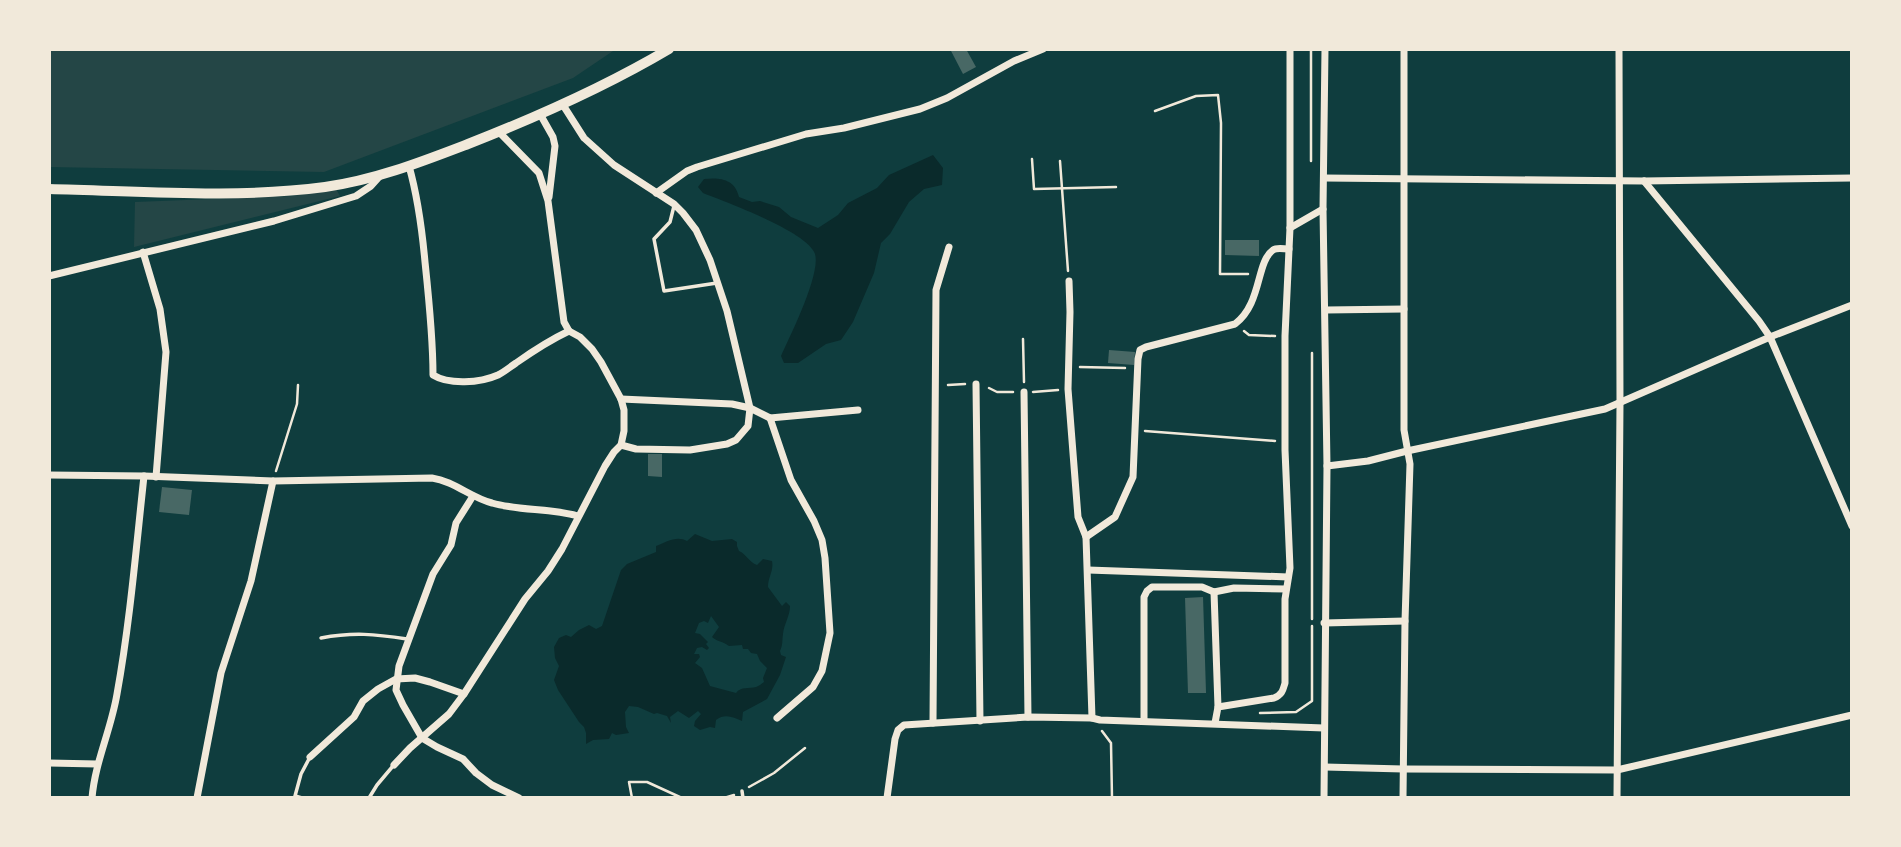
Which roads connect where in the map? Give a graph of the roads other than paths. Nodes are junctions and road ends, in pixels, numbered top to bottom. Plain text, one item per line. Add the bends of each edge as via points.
1 (670, 49) edge
2 (1043, 49) edge
3 (1290, 49) edge
4 (1325, 49) edge
5 (1404, 49) edge
6 (1619, 49) edge
7 (563, 104) junction
8 (540, 114) junction
9 (499, 132) junction
10 (408, 166) junction
11 (380, 176) junction
12 (1324, 178) junction
13 (1852, 178) edge
14 (1404, 179) junction
15 (1620, 180) junction
16 (1644, 181) junction
17 (49, 189) edge
18 (656, 193) junction
19 (548, 201) junction
20 (674, 204) junction
21 (1323, 209) junction
22 (1290, 228) junction
23 (949, 247) dead end
24 (1289, 249) junction
25 (142, 252) junction
26 (49, 275) edge
27 (1069, 281) road end
28 (717, 283) junction
29 (1852, 305) edge
30 (1404, 309) junction
31 (1325, 310) junction
32 (569, 331) junction
33 (1770, 337) junction
34 (976, 384) road end
35 (1024, 392) road end
36 (621, 399) junction
37 (1620, 403) junction
38 (751, 408) junction
39 (858, 410) dead end
40 (770, 418) junction
41 (621, 445) junction
42 (1408, 451) junction
43 (1327, 467) junction
44 (49, 475) edge
45 (144, 476) junction
46 (156, 477) junction
47 (273, 481) junction
48 (473, 496) junction
49 (1849, 511) edge
50 (578, 516) junction
51 (1852, 526) edge
52 (1086, 537) junction
53 (1088, 570) junction
54 (1288, 577) junction
55 (1286, 589) junction
56 (1214, 592) junction
57 (1405, 621) junction
58 (1324, 623) junction
59 (321, 638) dead end
60 (409, 640) junction
61 (396, 679) junction
62 (464, 694) junction
63 (1218, 707) junction
64 (1852, 715) edge
65 (777, 718) dead end
66 (1028, 718) junction
67 (1096, 719) junction
68 (1144, 720) junction
69 (980, 722) junction
70 (933, 723) junction
71 (1215, 723) junction
72 (1324, 727) junction
73 (422, 738) junction
74 (310, 758) joint
75 (49, 763) edge
76 (97, 764) junction
77 (394, 765) joint
78 (1325, 766) junction
79 (1403, 769) junction
80 (1617, 770) junction
81 (743, 791) road end
82 (92, 798) edge
83 (197, 798) edge
84 (302, 798) edge
85 (369, 798) edge
86 (519, 798) edge
87 (743, 798) edge
88 (887, 798) edge
89 (1324, 798) edge
90 (1403, 798) edge
91 (1617, 798) edge

1 - 7 main road
2 - 18 street via 920,109 806,134 697,167
3 - 22 street
4 - 12 street
5 - 14 street
6 - 15 street
7 - 8 main road
7 - 18 street via 584,138
8 - 9 main road
8 - 19 street via 555,146
9 - 10 main road
9 - 19 street via 539,173
10 - 11 main road
10 - 32 street via 422,229 433,328 433,375 441,380 484,380
11 - 17 main road via 328,187 239,194
11 - 25 street via 356,196
12 - 14 street
12 - 21 street
13 - 16 street
14 - 15 street
14 - 30 street
15 - 16 street
15 - 37 street
16 - 33 street
18 - 20 street
19 - 32 street via 564,322
20 - 28 street via 696,230
20 - 28 lane via 670,222 654,239 664,290
21 - 22 street
21 - 31 street
22 - 24 street
23 - 70 street via 936,290
24 - 52 street via 1276,248 1265,261 1244,318 1140,350 1133,477 1115,517
24 - 54 street via 1285,337
25 - 26 street
25 - 46 street via 160,310 166,352
27 - 52 street via 1069,389 1078,517
28 - 38 street
29 - 33 street
30 - 31 street
30 - 42 street
31 - 43 street
32 - 36 street via 592,349
33 - 37 street
33 - 49 street
34 - 69 street
35 - 66 street
36 - 38 street
36 - 41 street
37 - 42 street via 1605,410
37 - 80 street
38 - 40 street
38 - 41 street via 748,426 727,444 690,450 636,450
39 - 40 street
40 - 65 street via 791,480 822,540 830,633 822,671 813,687
41 - 50 street
42 - 43 street
42 - 57 street
43 - 58 street
44 - 45 street
45 - 46 street
45 - 76 street via 123,662 110,728
46 - 47 street
47 - 48 street via 432,478
47 - 83 street via 251,581 221,673
48 - 50 street via 490,503
48 - 60 street via 456,523 452,545 433,574
49 - 51 street
50 - 62 street via 548,571
52 - 53 street
53 - 54 street
53 - 67 street
54 - 55 street
55 - 56 street
55 - 63 street via 1283,691 1274,698
56 - 63 street
56 - 68 street via 1202,587 1152,587 1147,591
57 - 58 street
57 - 79 street
58 - 72 street
59 - 60 lane via 346,633
60 - 61 street
61 - 62 street via 415,678
61 - 73 street via 396,690
61 - 74 street via 363,701 354,717
62 - 73 street
63 - 71 street
64 - 80 street
66 - 67 street
66 - 69 street
67 - 68 street
68 - 71 street
69 - 70 street
70 - 88 street via 904,725 898,730
71 - 72 street
72 - 78 street
73 - 77 street
73 - 86 street via 463,759 492,785
74 - 84 lane via 295,796
75 - 76 street
76 - 82 street
77 - 85 lane
78 - 79 street
78 - 89 street
79 - 80 street
79 - 90 street
80 - 91 street
81 - 87 lane

